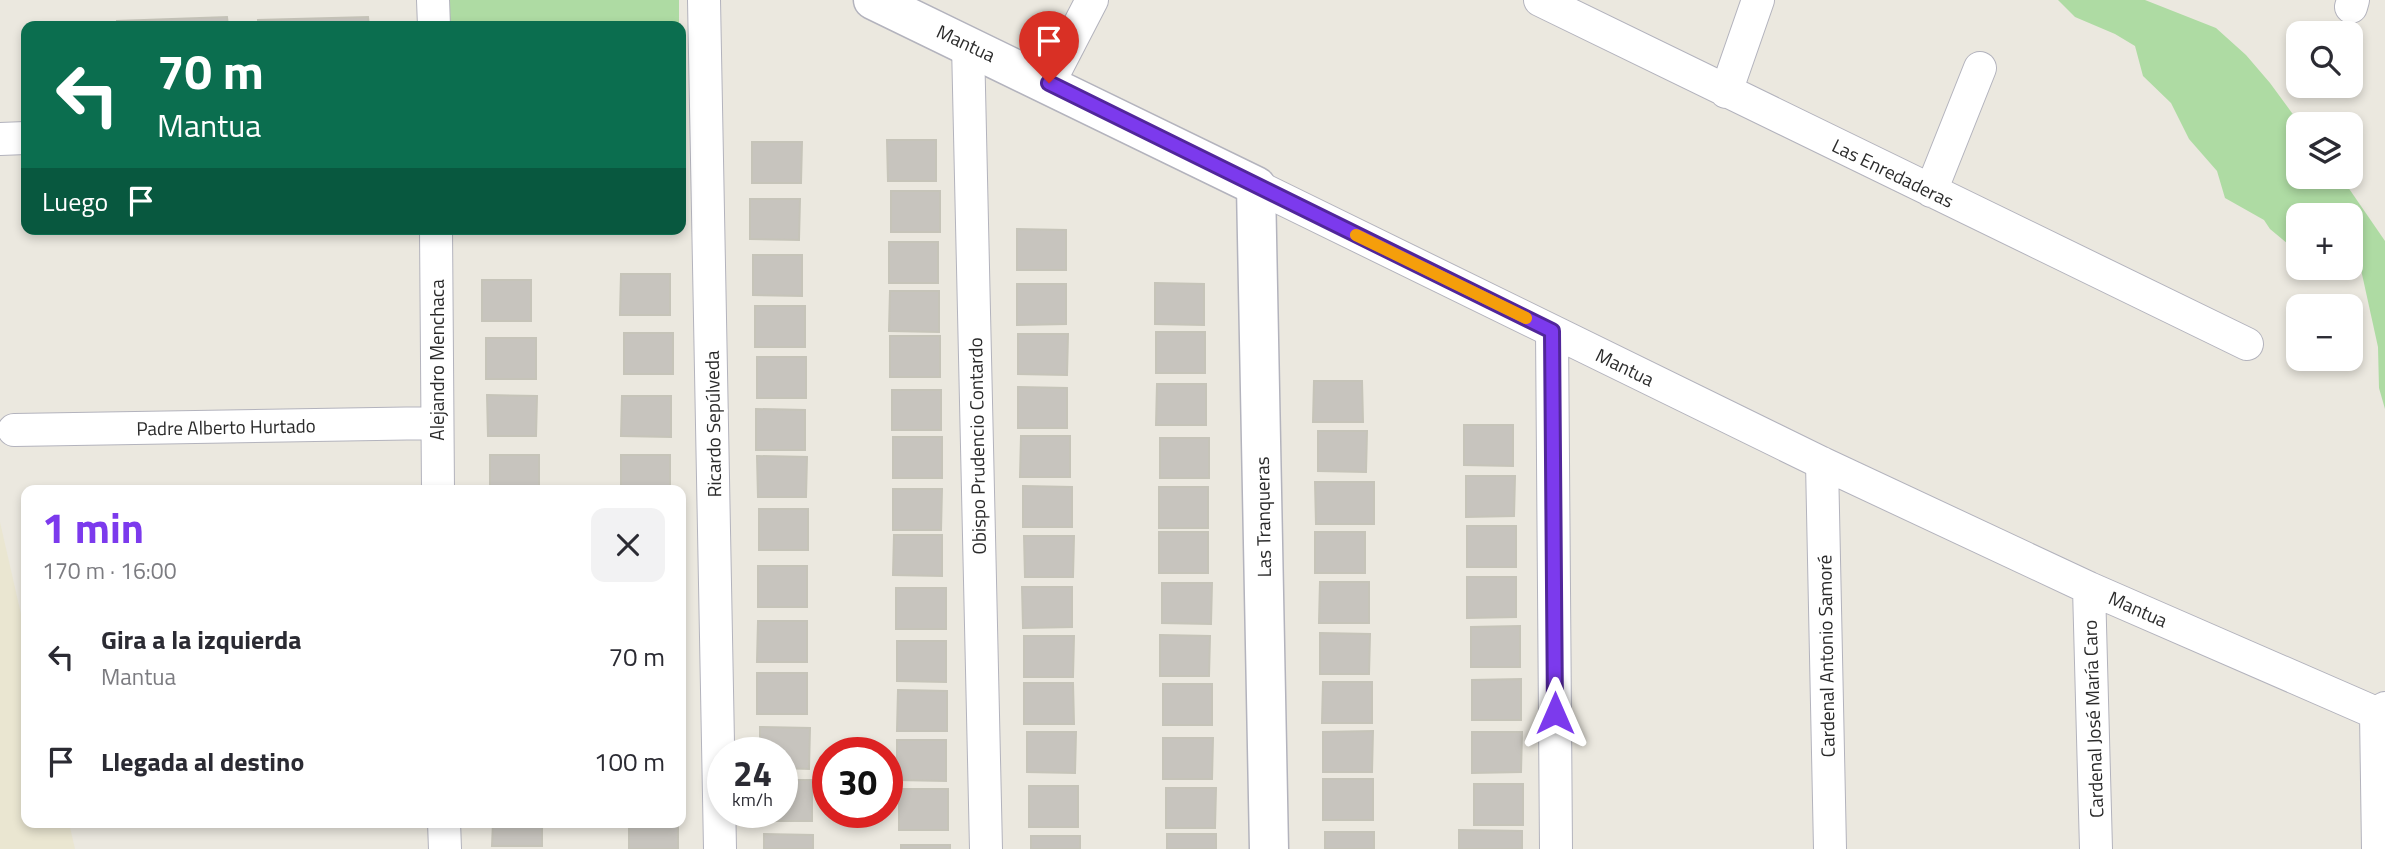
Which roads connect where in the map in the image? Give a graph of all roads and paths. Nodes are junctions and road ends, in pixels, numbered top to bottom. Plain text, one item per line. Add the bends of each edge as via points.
1 (433, 0) edge
2 (704, 0) edge
3 (873, 0) edge
4 (1093, 0) edge
5 (1540, 0) edge
6 (1758, 0) edge
7 (434, 21) edge
8 (968, 44) junction
9 (1980, 68) dead end
10 (1049, 83) junction
11 (1726, 92) junction
12 (694, 122) edge
13 (21, 138) edge
14 (0, 139) edge
15 (1256, 186) junction
16 (1931, 191) junction
17 (436, 235) edge
18 (1552, 331) junction
19 (2248, 344) dead end
20 (437, 423) junction
21 (14, 430) dead end
22 (1822, 463) junction
23 (438, 485) edge
24 (2089, 588) junction
25 (2381, 711) edge
26 (444, 828) edge
27 (445, 849) edge
28 (720, 849) edge
29 (986, 849) edge
30 (1269, 849) edge
31 (1556, 849) edge
32 (1830, 849) edge
33 (2096, 849) edge
34 (2378, 849) edge

1 - 7 street
2 - 12 street, Ricardo Sepúlveda
3 - 8 street, Mantua
4 - 10 street
5 - 11 street, Las Enredaderas
6 - 11 street
8 - 10 street, Mantua
8 - 29 street, Obispo Prudencio Contardo
9 - 16 street
10 - 15 street, Mantua
11 - 16 street, Las Enredaderas
12 - 28 street, Ricardo Sepúlveda
13 - 14 street
15 - 18 street, Mantua
15 - 30 street, Las Tranqueras
16 - 19 street, Las Enredaderas
17 - 20 street, Alejandro Menchaca
18 - 22 street, Mantua
18 - 31 street
20 - 21 street, Padre Alberto Hurtado
20 - 23 street, Alejandro Menchaca
22 - 24 street, Mantua
22 - 32 street, Cardenal Antonio Samoré
24 - 25 street, Mantua
24 - 33 street, Cardenal José María Caro
25 - 34 street
26 - 27 street

